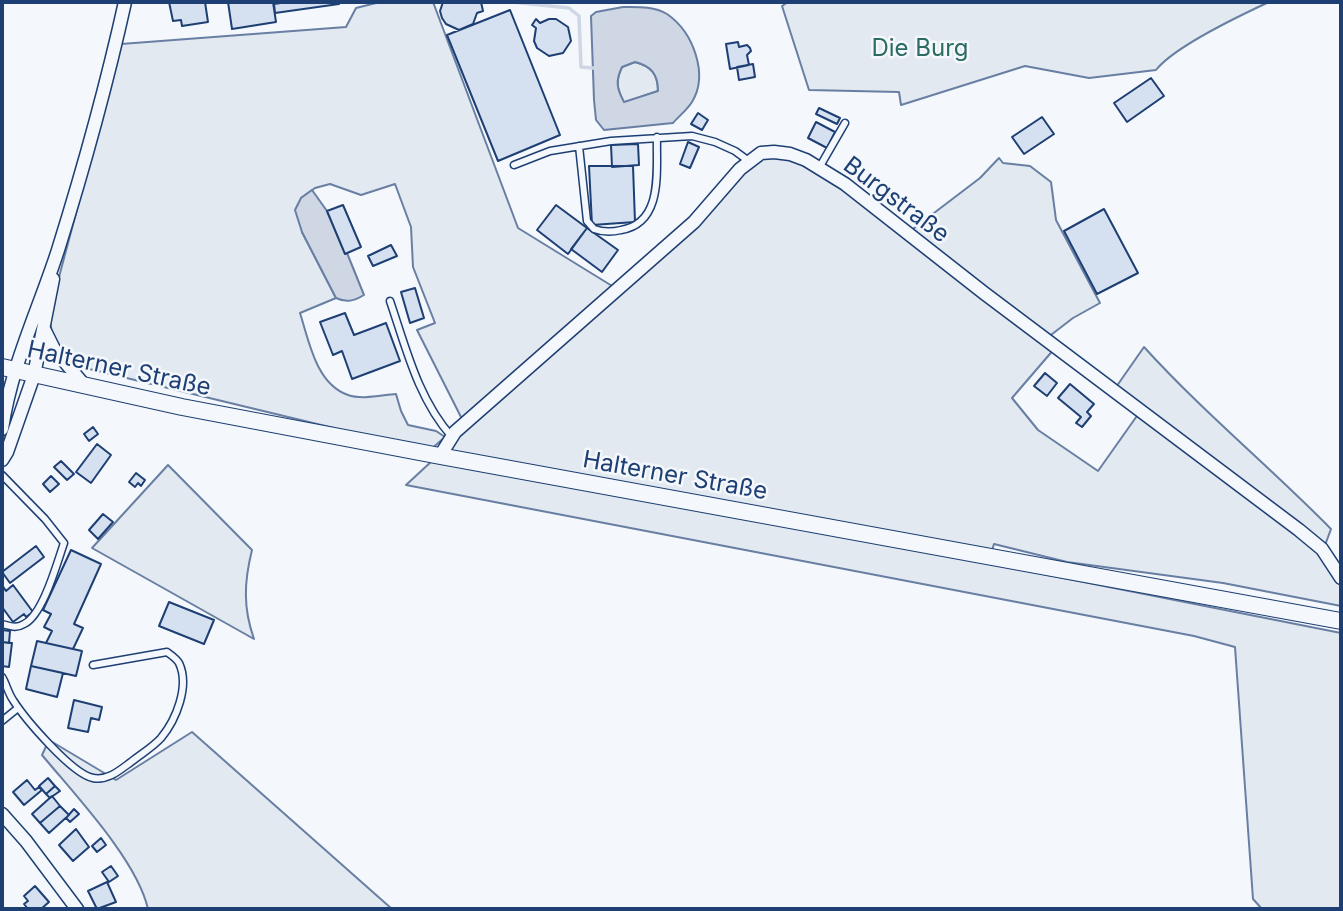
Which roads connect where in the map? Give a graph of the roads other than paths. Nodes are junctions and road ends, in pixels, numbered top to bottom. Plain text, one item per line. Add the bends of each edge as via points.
1 (125, 2) edge
2 (845, 123) dead end
3 (657, 137) junction
4 (579, 146) junction
5 (750, 162) junction
6 (514, 165) dead end
7 (820, 168) junction
8 (57, 251) junction
9 (390, 301) dead end
10 (44, 329) junction
11 (9, 369) edge
12 (34, 375) junction
13 (85, 386) junction
14 (2, 420) edge
15 (452, 437) junction
16 (440, 456) junction
17 (2, 460) edge
18 (2, 475) edge
19 (1341, 578) edge
20 (1341, 621) edge
21 (2, 624) edge
22 (93, 665) dead end
23 (2, 677) edge
24 (18, 708) junction
25 (2, 721) edge
26 (2, 814) edge
27 (77, 909) edge

1 - 8 street
2 - 7 lane
3 - 4 lane
3 - 4 lane via 655,195 650,210 634,228 618,231 594,229 587,221
3 - 5 lane via 692,136 716,142
4 - 6 lane
5 - 7 street, Burgstraße via 761,153 774,152
5 - 15 street via 694,222
7 - 19 street, Burgstraße via 1299,530 1322,549
8 - 10 street
8 - 11 street
9 - 15 lane via 414,372 432,411
10 - 12 street
10 - 13 street via 54,349
11 - 12 main road, Halterner Straße
11 - 14 street
12 - 13 main road, Halterner Straße
12 - 17 street
13 - 16 main road, Halterner Straße
15 - 16 street
16 - 20 main road, Halterner Straße
18 - 21 lane via 64,543 38,610 26,624 14,628
22 - 24 lane via 167,652 178,661 182,674 182,693 160,740 105,779 92,778 75,768
23 - 24 lane
24 - 25 lane
26 - 27 street

